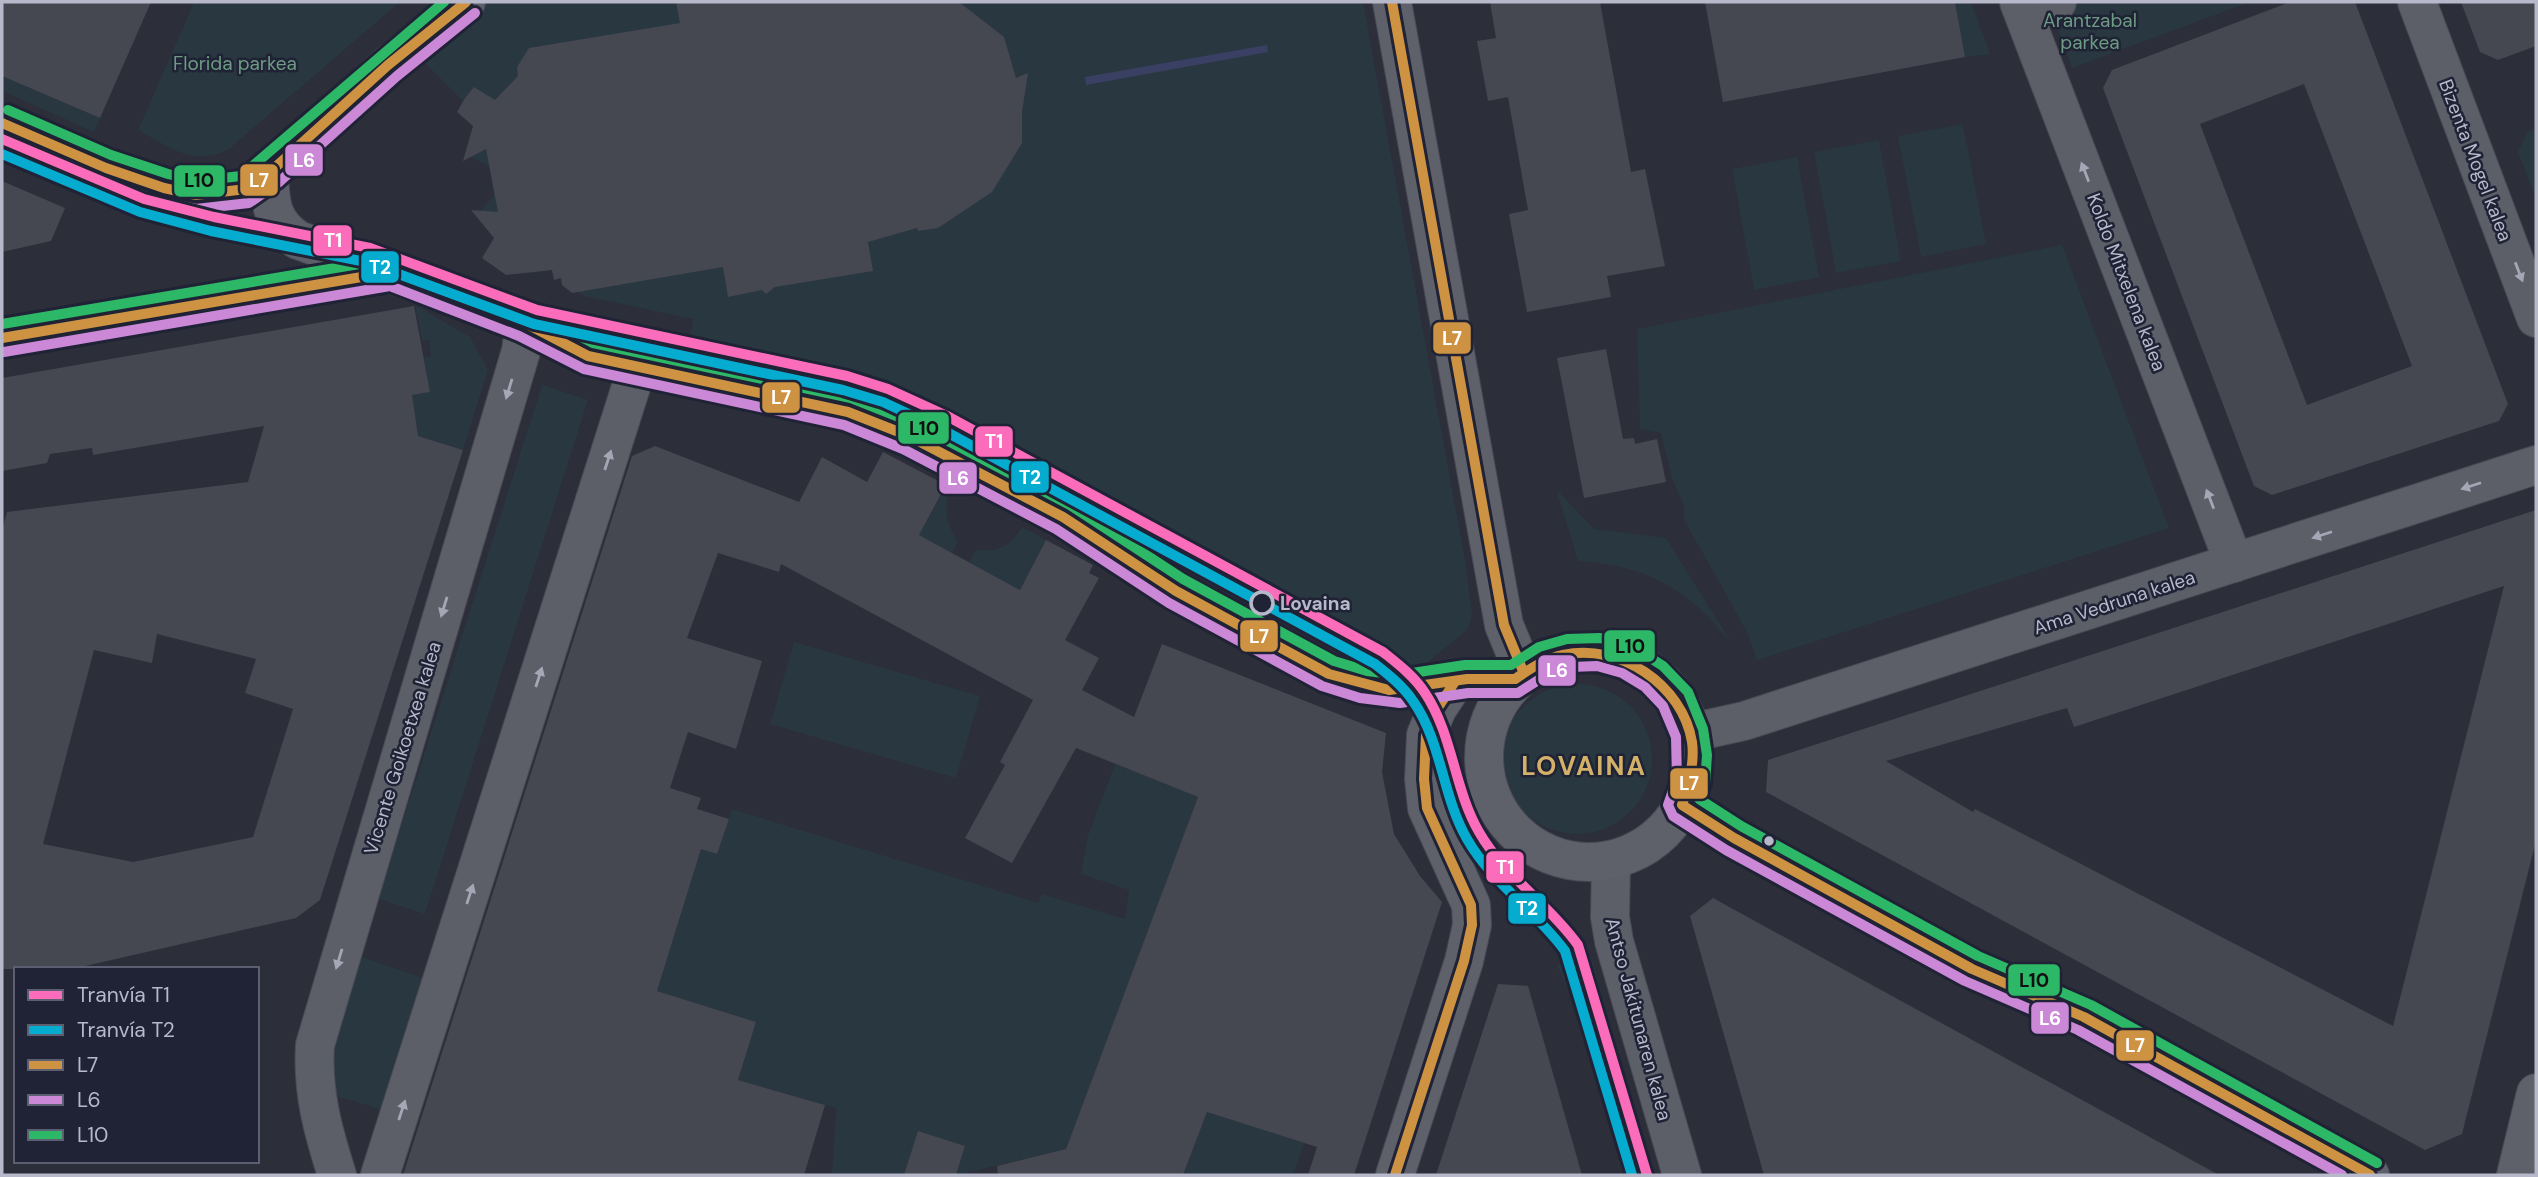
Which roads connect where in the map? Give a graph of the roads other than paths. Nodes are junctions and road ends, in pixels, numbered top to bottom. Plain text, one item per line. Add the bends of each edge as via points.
1 (466, 2) edge
2 (1392, 2) edge
3 (2042, 2) edge
4 (2417, 2) edge
5 (2, 123) edge
6 (258, 181) junction
7 (391, 272) junction
8 (2536, 318) edge
9 (525, 323) junction
10 (2, 338) edge
11 (637, 368) junction
12 (2536, 465) edge
13 (2234, 563) junction
14 (1519, 675) junction
15 (1454, 682) junction
16 (1690, 733) junction
17 (1682, 805) junction
18 (1611, 862) junction
19 (2536, 1093) edge
20 (337, 1175) edge
21 (380, 1175) edge
22 (1395, 1175) edge
23 (1682, 1175) edge
24 (2370, 1175) edge
25 (2516, 1175) edge

1 - 6 street
2 - 14 main road via 1504,625
13 -> 3 street, Koldo Mitxelena kalea
4 -> 8 street, Bizenta Mogel kalea
5 - 6 street via 164,188 196,195
6 - 7 street via 283,230 298,240
7 - 9 street
7 - 10 street
9 - 11 street via 588,356
9 -> 20 street, Vicente Goikoetxea kalea via 517,364 315,1045 317,1112
11 - 15 street via 848,412 909,436 1063,517 1176,592 1329,674 1389,690
21 -> 11 street
12 -> 13 street, Ama Vedruna kalea
13 - 16 street, Ama Vedruna kalea via 1744,721
14 - 15 main road
14 - 16 main road via 1545,659 1569,653 1599,652 1629,660 1654,676 1675,698
14 - 18 main road via 1486,737 1483,760 1500,809 1536,847 1555,858 1575,864
15 - 22 main road via 1426,734 1423,779 1427,808 1471,905 1472,925
16 - 17 main road via 1692,770
17 - 18 main road via 1665,831 1640,850
17 - 24 main road via 1972,969 2084,1017
18 - 23 street, Antso Jakitunaren kalea via 1614,941
19 - 25 main road

